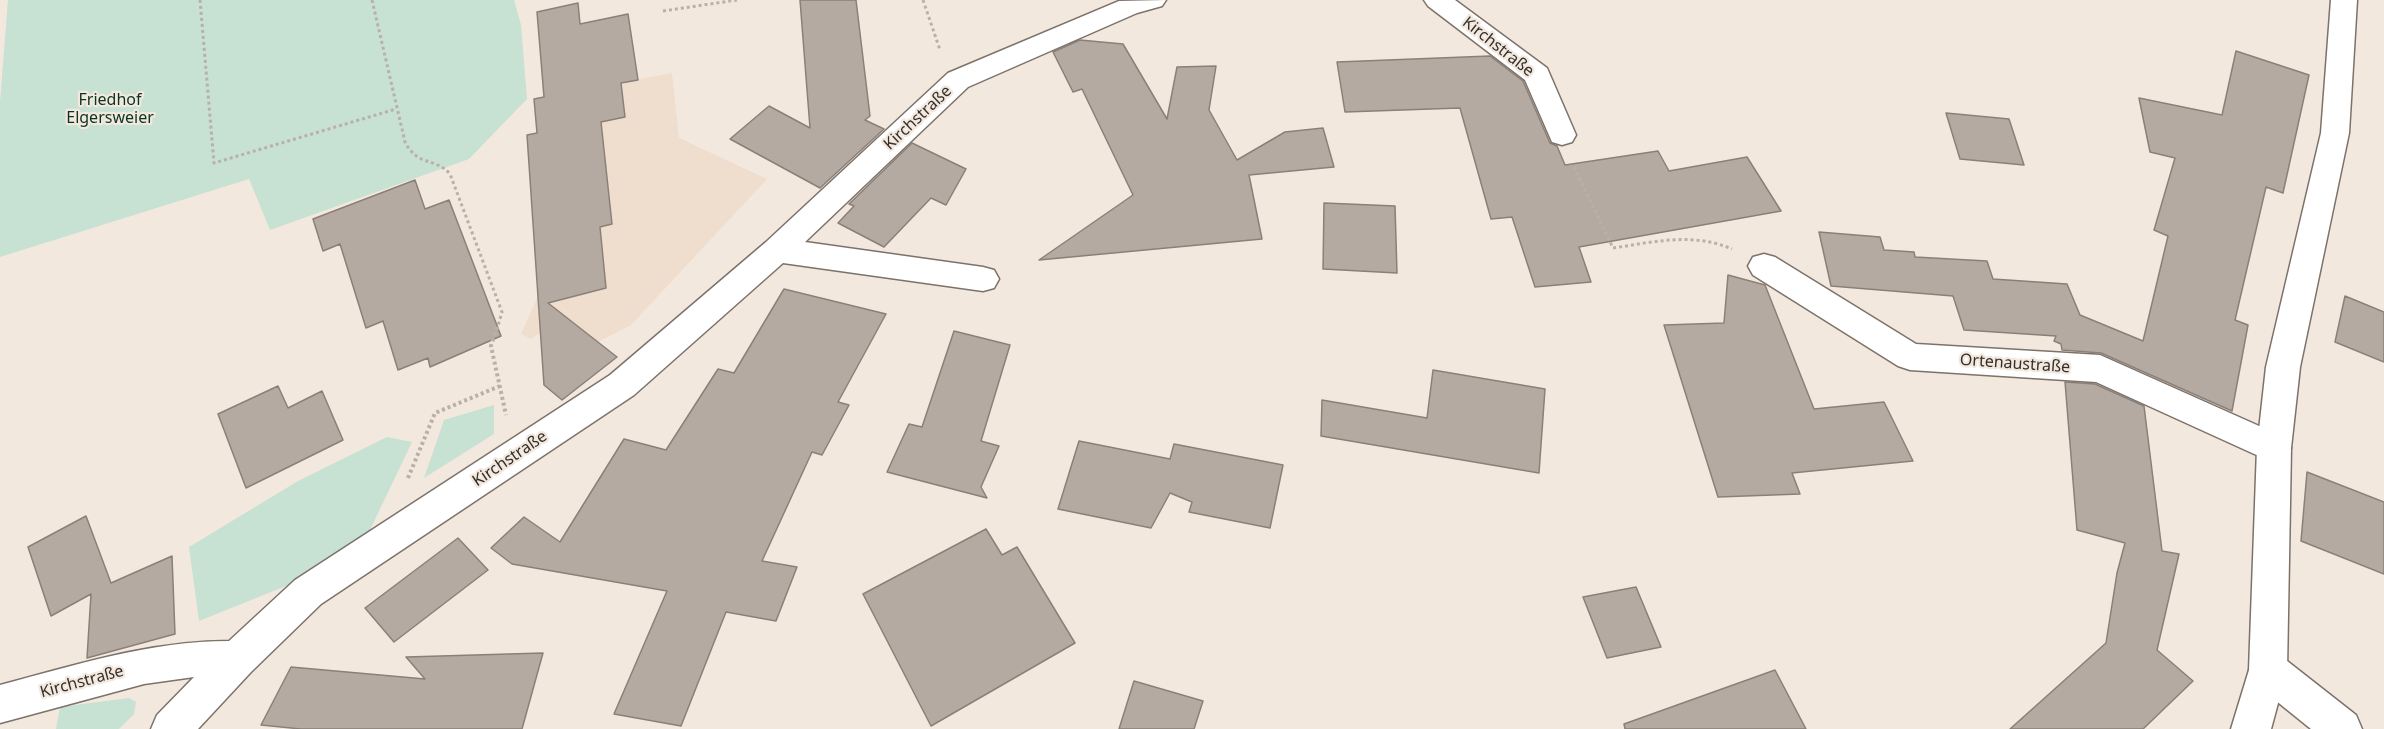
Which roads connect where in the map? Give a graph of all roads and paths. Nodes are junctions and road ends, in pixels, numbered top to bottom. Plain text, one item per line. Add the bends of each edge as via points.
1 (200, 0) edge
2 (372, 0) edge
3 (736, 0) edge
4 (923, 0) edge
5 (1153, 0) edge
6 (1437, 0) edge
7 (2344, 0) edge
8 (663, 11) dead end
9 (958, 80) junction
10 (396, 109) junction
11 (1562, 135) joint
12 (777, 250) junction
13 (1764, 266) joint
14 (983, 279) dead end
15 (500, 386) junction
16 (2274, 448) junction
17 (514, 457) junction
18 (416, 460) dead end
19 (237, 658) junction
20 (2268, 670) junction
21 (0, 704) edge
22 (171, 729) edge
23 (2251, 729) edge
24 (2342, 729) edge

1 - 10 path via 214,163
2 - 10 path
3 - 8 path
4 - 9 path via 942,56
5 - 9 street, Kirchstraße via 1128,7
6 - 11 street, Kirchstraße via 1538,75
7 - 16 street via 2335,133 2283,368
9 - 12 street, Kirchstraße
10 - 15 path via 409,151 426,164 443,166 450,174 502,312 491,346
11 - 13 path via 1613,248 1679,238 1722,243
12 - 14 street
12 - 17 street, Kirchstraße via 622,385
13 - 16 street, Ortenaustraße via 1910,357 2100,369
15 - 17 path
15 - 18 path via 435,413
16 - 20 street
17 - 19 street, Kirchstraße via 308,592
19 - 21 street, Kirchstraße via 152,664
19 - 22 street, Kirchstraße
20 - 23 street
20 - 24 street

